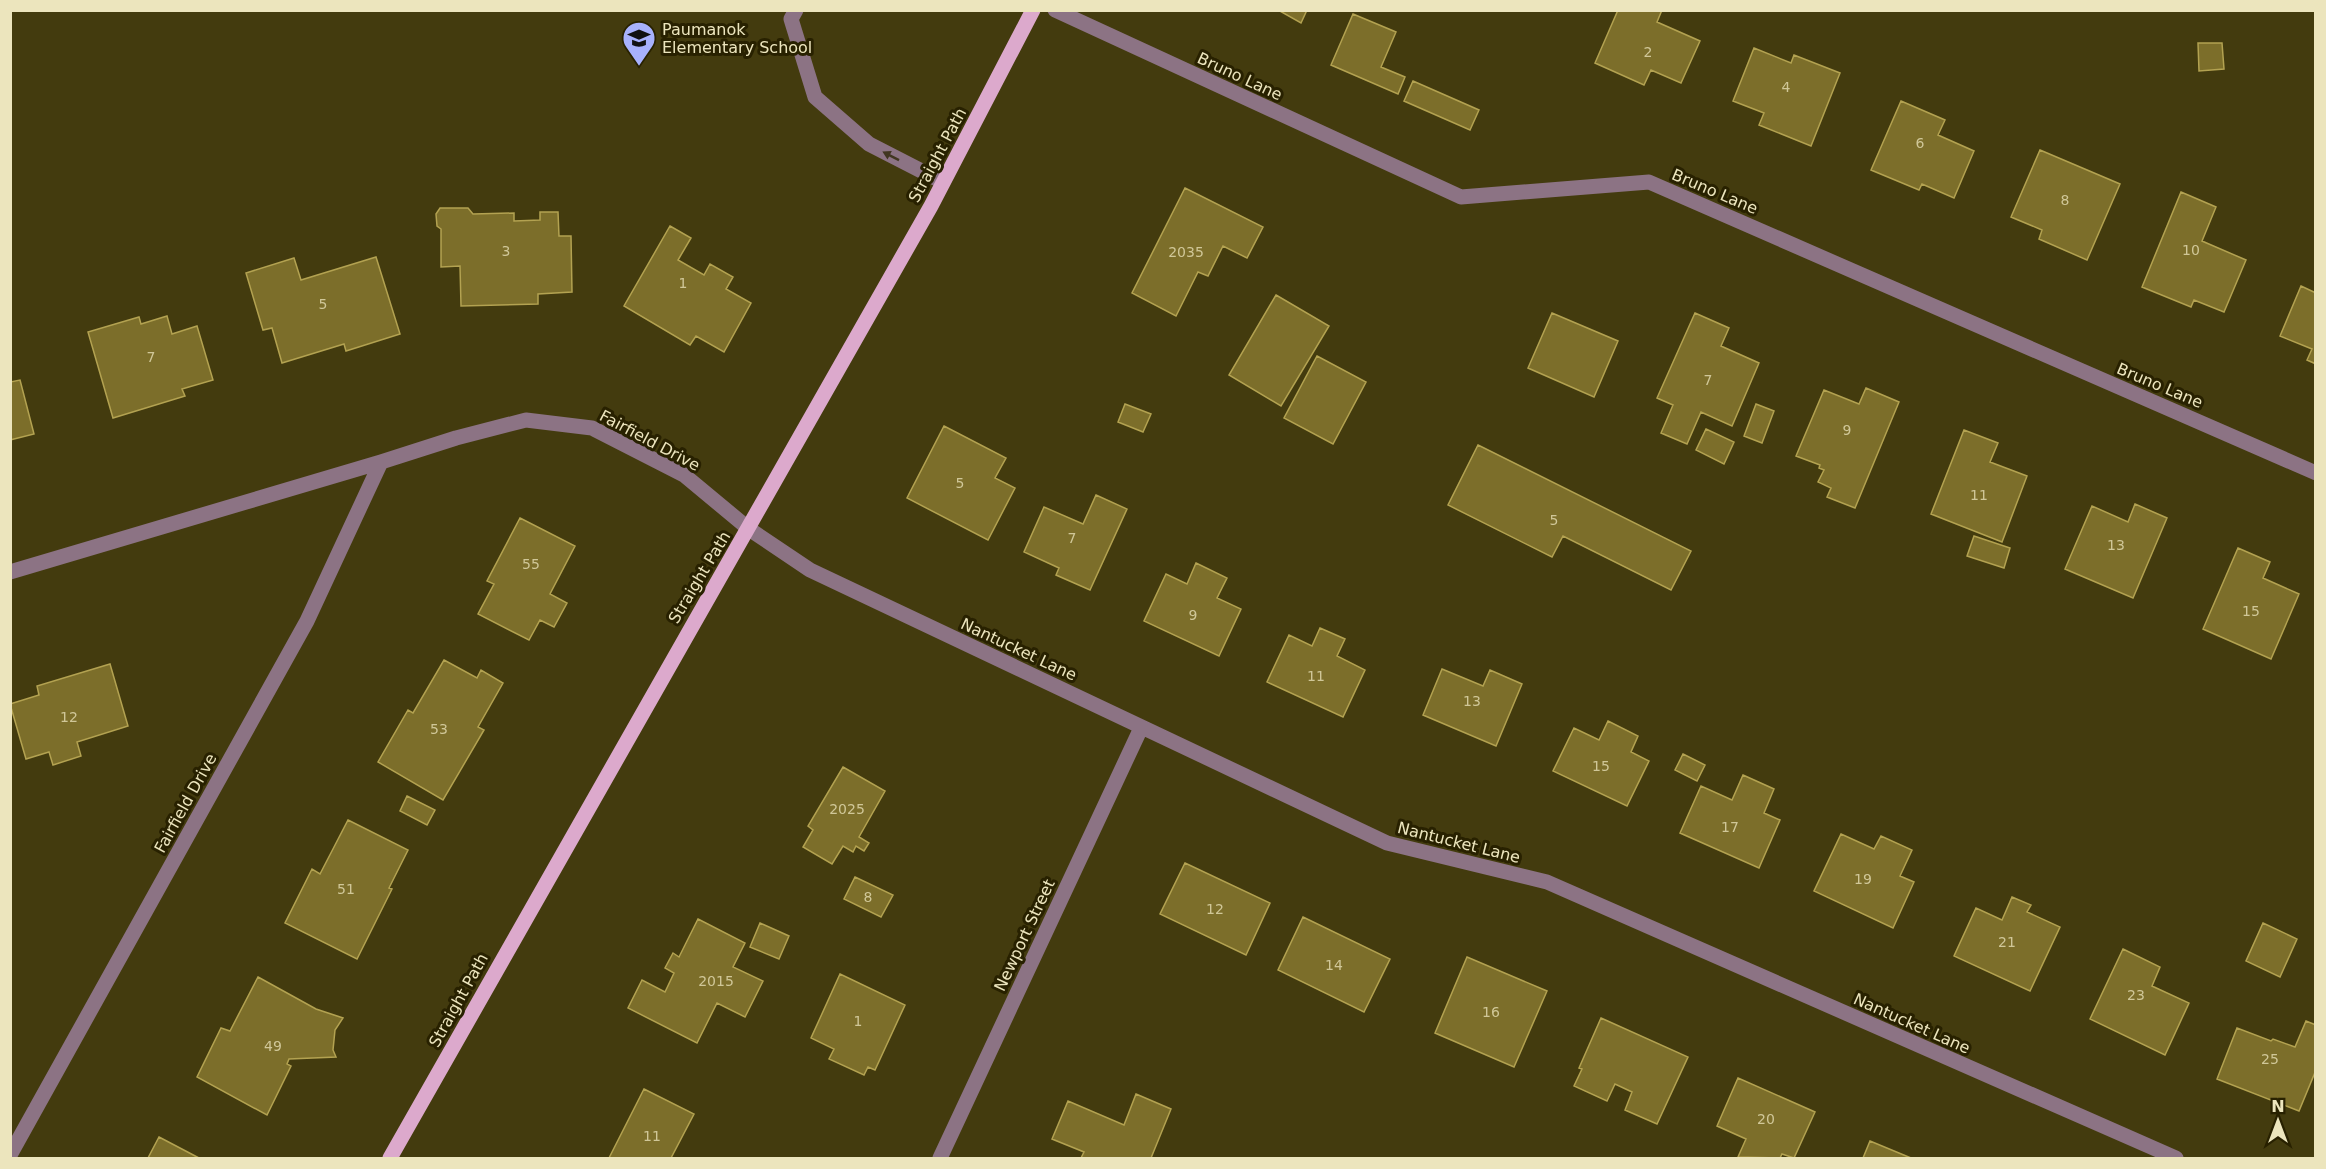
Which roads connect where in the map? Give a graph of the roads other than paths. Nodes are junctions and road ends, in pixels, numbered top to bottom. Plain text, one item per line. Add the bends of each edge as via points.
1 (796, 10) edge
2 (1034, 10) edge
3 (1055, 10) edge
4 (943, 183) junction
5 (381, 462) junction
6 (2316, 473) edge
7 (749, 529) junction
8 (10, 572) edge
9 (1142, 728) junction
10 (10, 1155) edge
11 (390, 1158) edge
12 (940, 1158) edge
13 (2176, 1158) edge

4 -> 1 street via 869,144 815,97 791,19
2 - 4 main road, Straight Path
3 - 6 street, Bruno Lane via 1461,197 1649,183
4 - 7 main road, Straight Path
5 - 7 street, Fairfield Drive via 526,420 592,428 684,475
5 - 8 street, Fairfield Drive
5 - 10 street, Fairfield Drive via 307,621
7 - 9 street, Nantucket Lane via 810,570
7 - 11 main road, Straight Path
9 - 12 street, Newport Street
9 - 13 street, Nantucket Lane via 1387,843 1547,882

